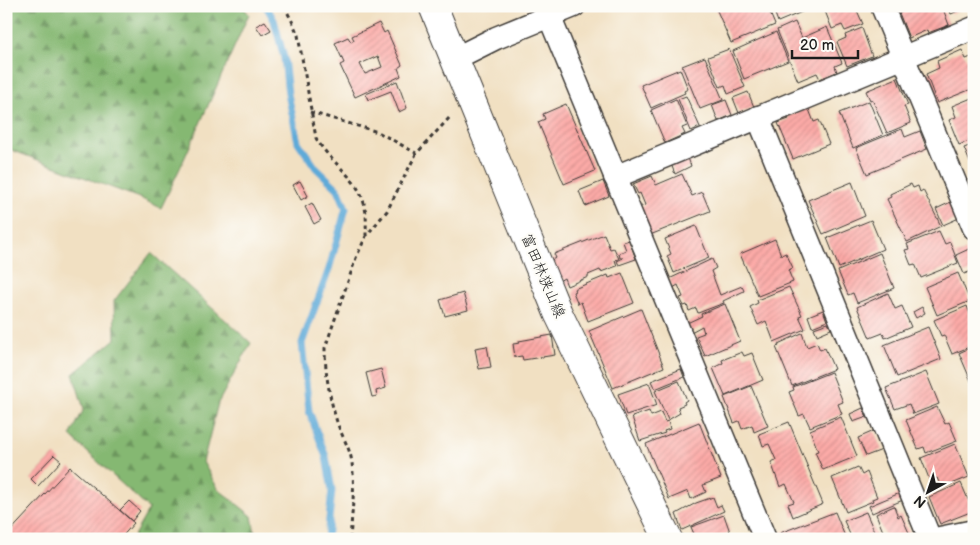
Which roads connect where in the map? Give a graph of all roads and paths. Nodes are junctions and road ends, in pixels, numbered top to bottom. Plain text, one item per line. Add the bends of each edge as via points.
1 (284, 6) edge
2 (433, 6) edge
3 (574, 6) edge
4 (882, 6) edge
5 (547, 11) edge
6 (974, 28) edge
7 (903, 57) junction
8 (454, 59) junction
9 (473, 103) junction
10 (310, 112) junction
11 (758, 117) junction
12 (416, 153) junction
13 (615, 177) junction
14 (974, 228) edge
15 (366, 236) junction
16 (974, 531) edge
17 (350, 539) edge
18 (668, 539) edge
19 (765, 539) edge
20 (930, 539) edge
21 (935, 539) edge

1 - 10 path via 298,35
2 - 8 main road, 富田林狭山線
3 - 5 street
4 - 7 street
5 - 8 street
5 - 13 street
6 - 7 street
7 - 11 street
7 - 14 street
8 - 9 main road, 富田林狭山線
9 - 12 path via 453,113
9 - 18 main road, 富田林狭山線 via 558,313
10 - 12 path via 378,132
10 - 15 path via 322,150 346,172 361,193 366,208
11 - 13 street
11 - 20 street
12 - 15 path via 387,211
13 - 19 street
15 - 17 path via 325,348 328,384 338,425 351,458
16 - 21 street

